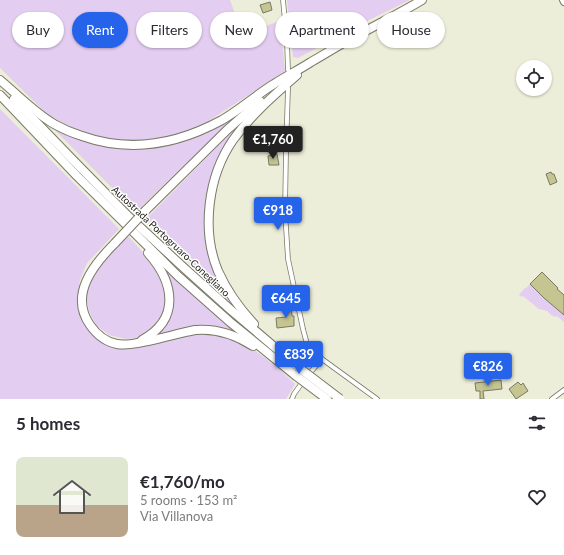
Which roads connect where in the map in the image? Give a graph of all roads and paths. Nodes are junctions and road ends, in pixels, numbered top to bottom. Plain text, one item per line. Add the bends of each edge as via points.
1 (283, 0) edge
2 (422, 0) edge
3 (311, 63) junction
4 (288, 70) dead end
5 (0, 80) edge
6 (0, 84) edge
7 (288, 88) dead end
8 (0, 96) edge
9 (77, 176) junction
10 (136, 344) junction
11 (282, 353) junction
12 (322, 359) junction
13 (279, 362) junction
14 (297, 371) junction
15 (564, 390) edge
16 (292, 399) edge
17 (327, 399) edge
18 (340, 399) edge
19 (377, 399) edge
20 (552, 399) edge

1 - 4 street
2 - 3 highway
3 - 5 highway via 273,84 210,126 176,139 135,145 105,143 71,132 29,106
3 - 10 highway, bridge via 263,98 227,130 105,252 89,274 82,294 82,305 92,328 106,340 116,344
3 - 11 highway via 256,112 233,140 218,168 210,201 211,245 224,284 249,319
6 - 11 highway, Autostrada Portogruaro-Conegliano via 129,217
7 - 12 street via 288,259 307,344
8 - 9 highway, Autostrada Portogruaro-Conegliano
9 - 10 highway via 104,209 154,259 165,277 169,296 165,318 155,332
9 - 13 highway, Autostrada Portogruaro-Conegliano via 178,276
10 - 13 highway via 196,330 224,332 247,342
11 - 14 highway, Autostrada Portogruaro-Conegliano
12 - 16 street
12 - 19 street
13 - 14 highway, Autostrada Portogruaro-Conegliano
14 - 17 highway, Autostrada Portogruaro-Conegliano, bridge
14 - 18 highway, Autostrada Portogruaro-Conegliano, bridge
15 - 20 street

